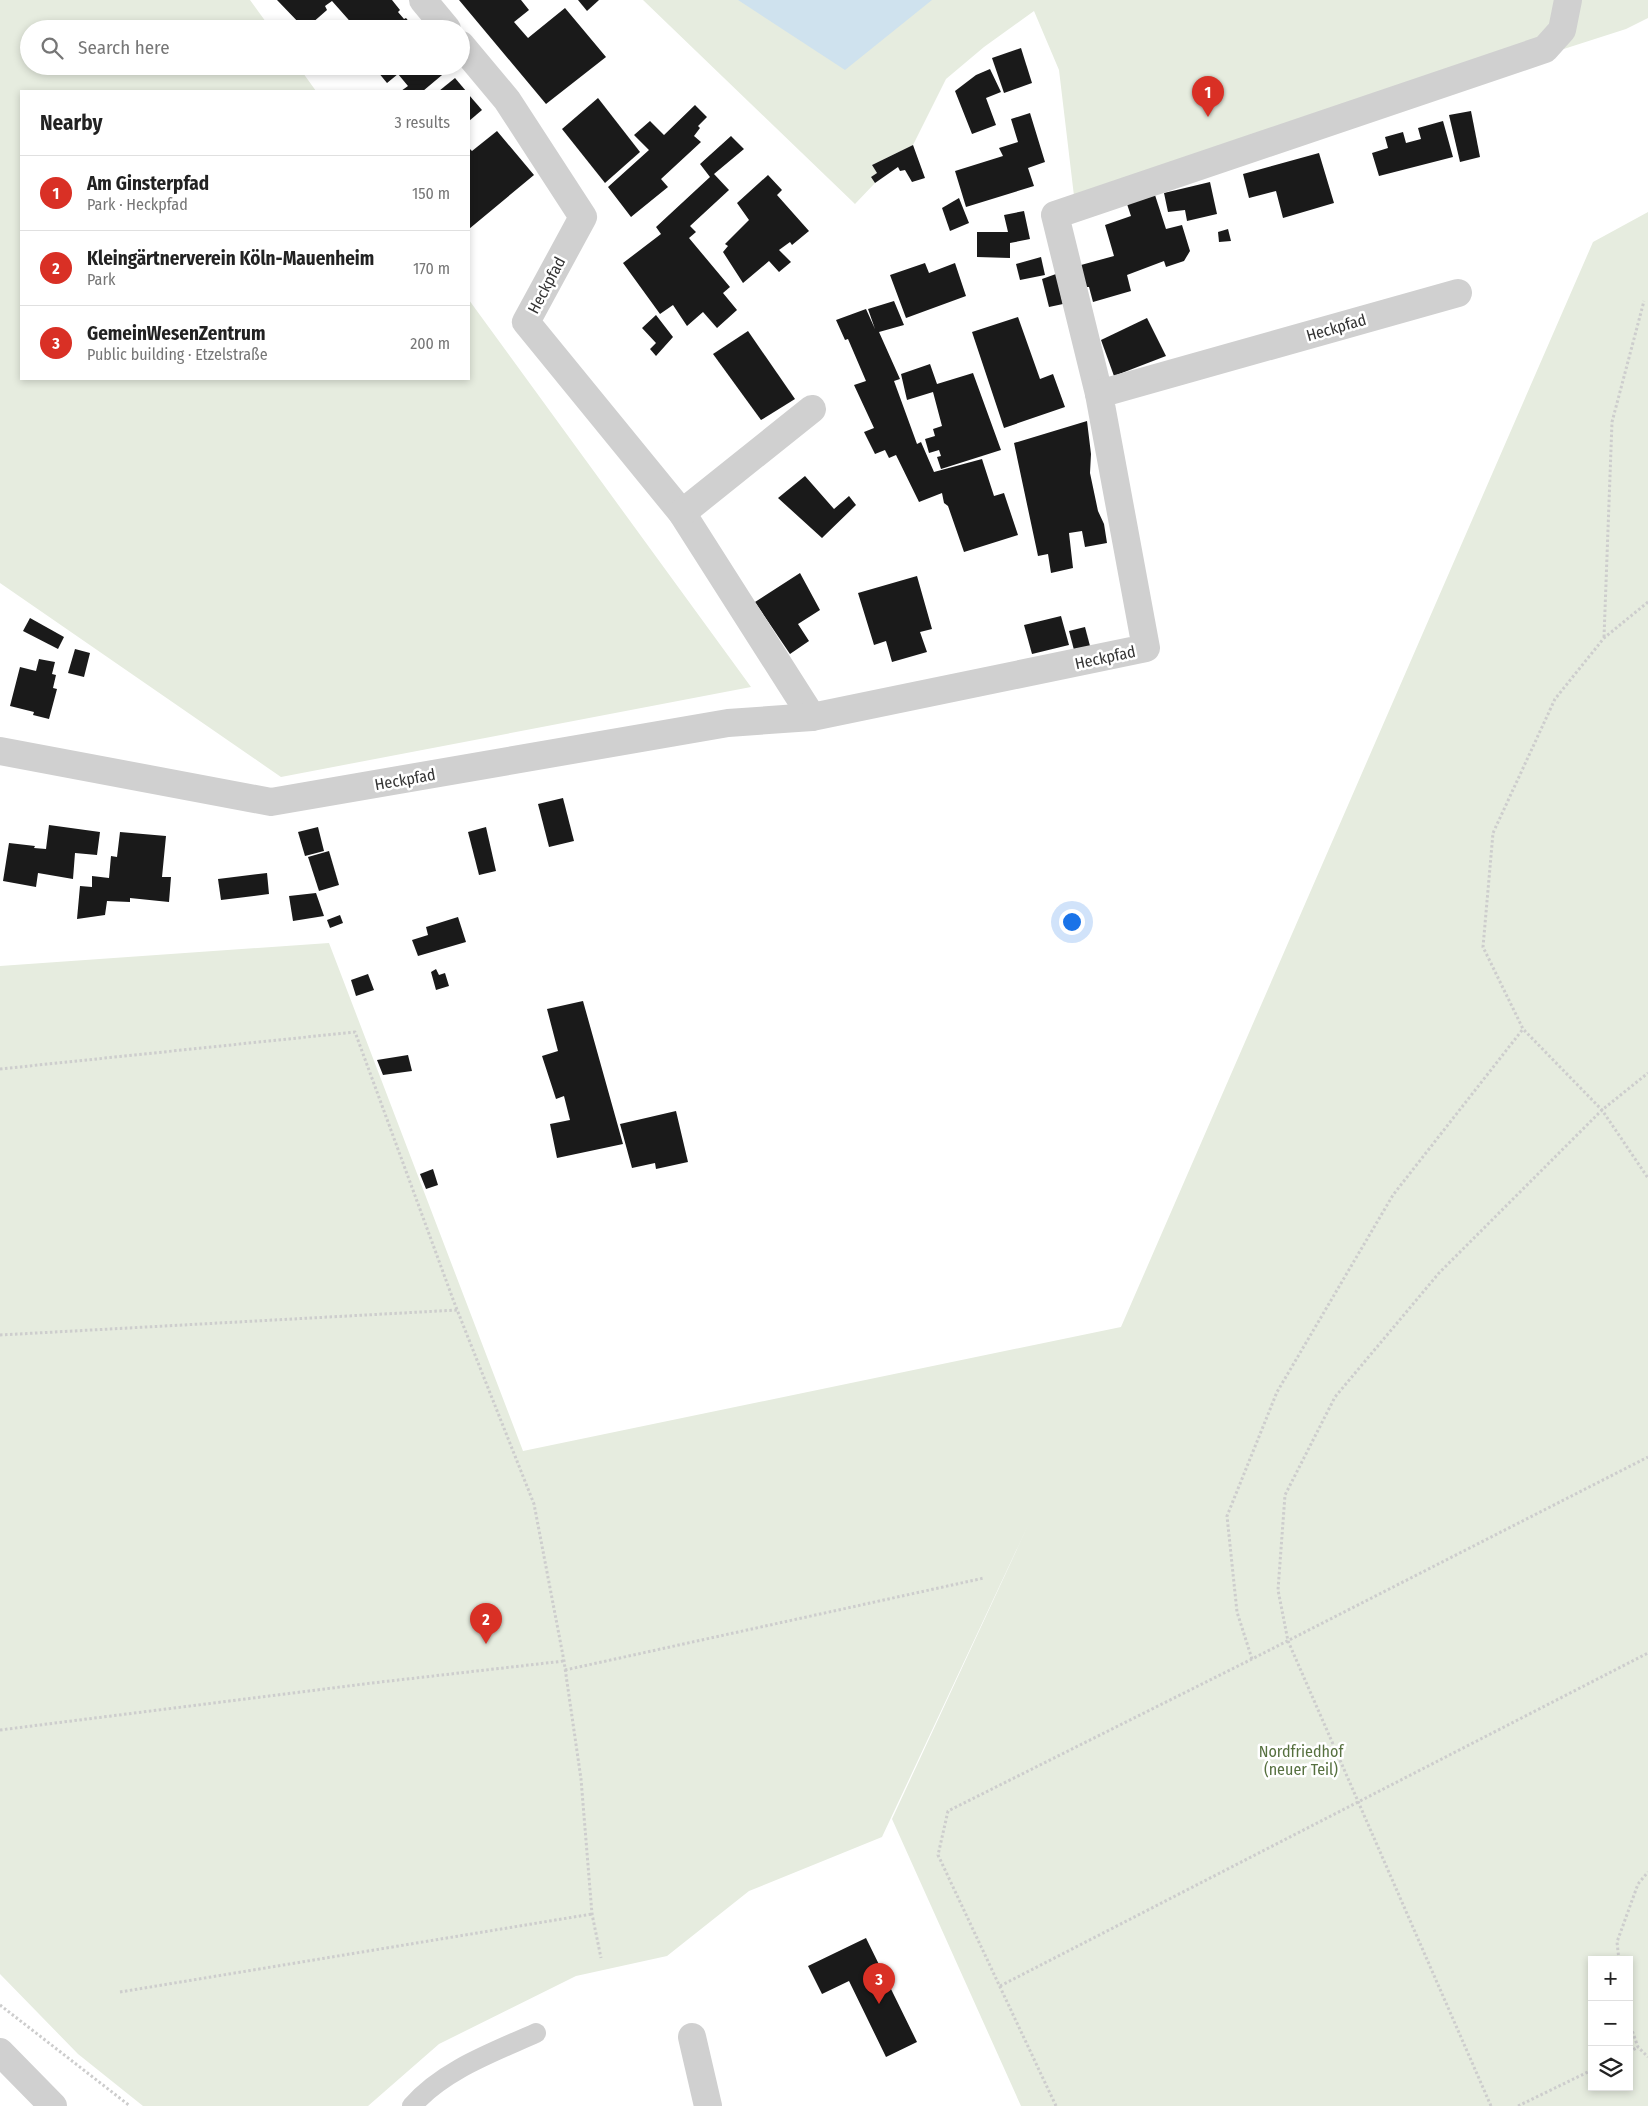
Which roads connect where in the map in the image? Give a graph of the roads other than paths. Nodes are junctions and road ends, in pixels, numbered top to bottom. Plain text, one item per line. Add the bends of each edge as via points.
1 (423, 0) edge
2 (1568, 0) edge
3 (440, 20) edge
4 (470, 56) edge
5 (1458, 293) dead end
6 (1099, 394) junction
7 (812, 409) dead end
8 (682, 514) junction
9 (812, 717) junction
10 (0, 751) edge
11 (536, 2033) dead end
12 (692, 2037) dead end
13 (0, 2052) edge
14 (53, 2106) edge
15 (412, 2106) edge
16 (708, 2106) edge

1 - 3 street
2 - 6 street, Heckpfad via 1562,30 1545,49 1055,215
4 - 8 street, Heckpfad via 507,100 583,217 526,322
5 - 6 street, Heckpfad
6 - 9 street, Heckpfad via 1146,648
7 - 8 street
8 - 9 street, Heckpfad
9 - 10 street, Heckpfad via 728,722 271,802
11 - 15 lane via 475,2061 445,2079
12 - 16 street
13 - 14 street

